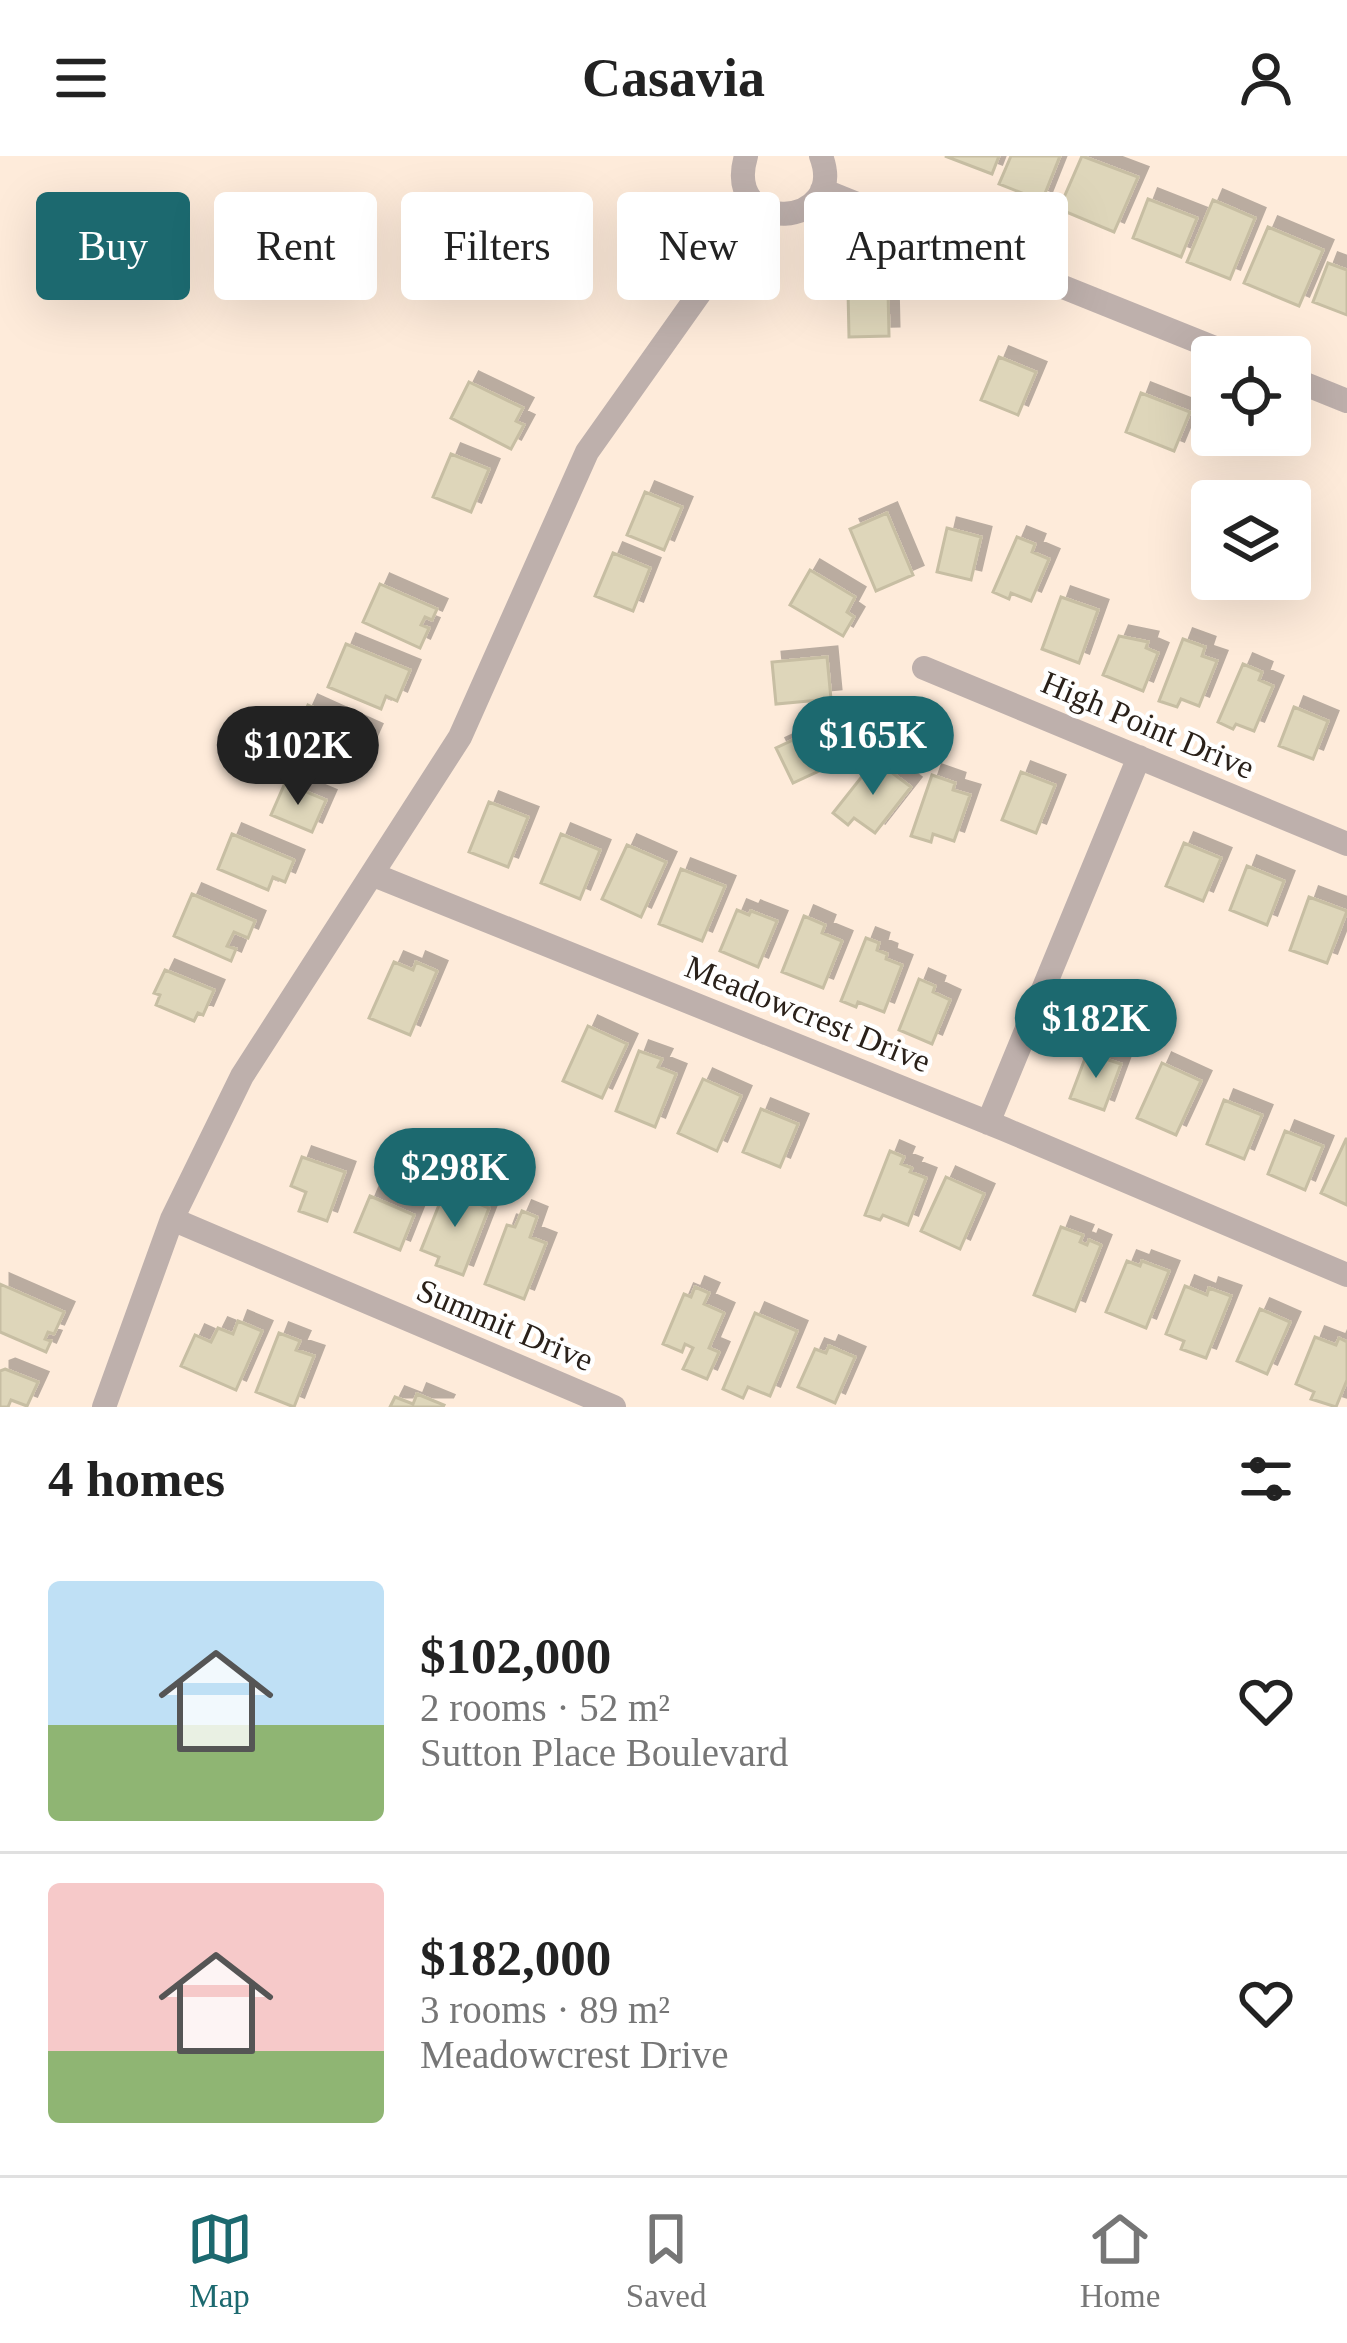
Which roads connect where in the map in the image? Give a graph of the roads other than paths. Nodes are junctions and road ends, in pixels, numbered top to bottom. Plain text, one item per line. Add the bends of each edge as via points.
1 (744, 156) edge
2 (820, 156) edge
3 (822, 190) junction
4 (748, 192) edge
5 (780, 213) edge
6 (695, 300) edge
7 (1191, 338) edge
8 (1311, 387) edge
9 (1347, 401) edge
10 (924, 668) dead end
11 (1139, 757) junction
12 (1347, 844) edge
13 (374, 875) junction
14 (988, 1123) junction
15 (172, 1219) junction
16 (1347, 1275) edge
17 (104, 1407) edge
18 (614, 1407) edge

1 - 4 street
2 - 3 street
3 - 5 street via 806,208
3 - 7 street
6 - 13 street via 587,452 460,737
8 - 9 street
10 - 11 street, High Point Drive
11 - 12 street, High Point Drive
11 - 14 street
13 - 14 street, Meadowcrest Drive
13 - 15 street via 242,1076
14 - 16 street, Meadowcrest Drive
15 - 17 street
15 - 18 street, Summit Drive

